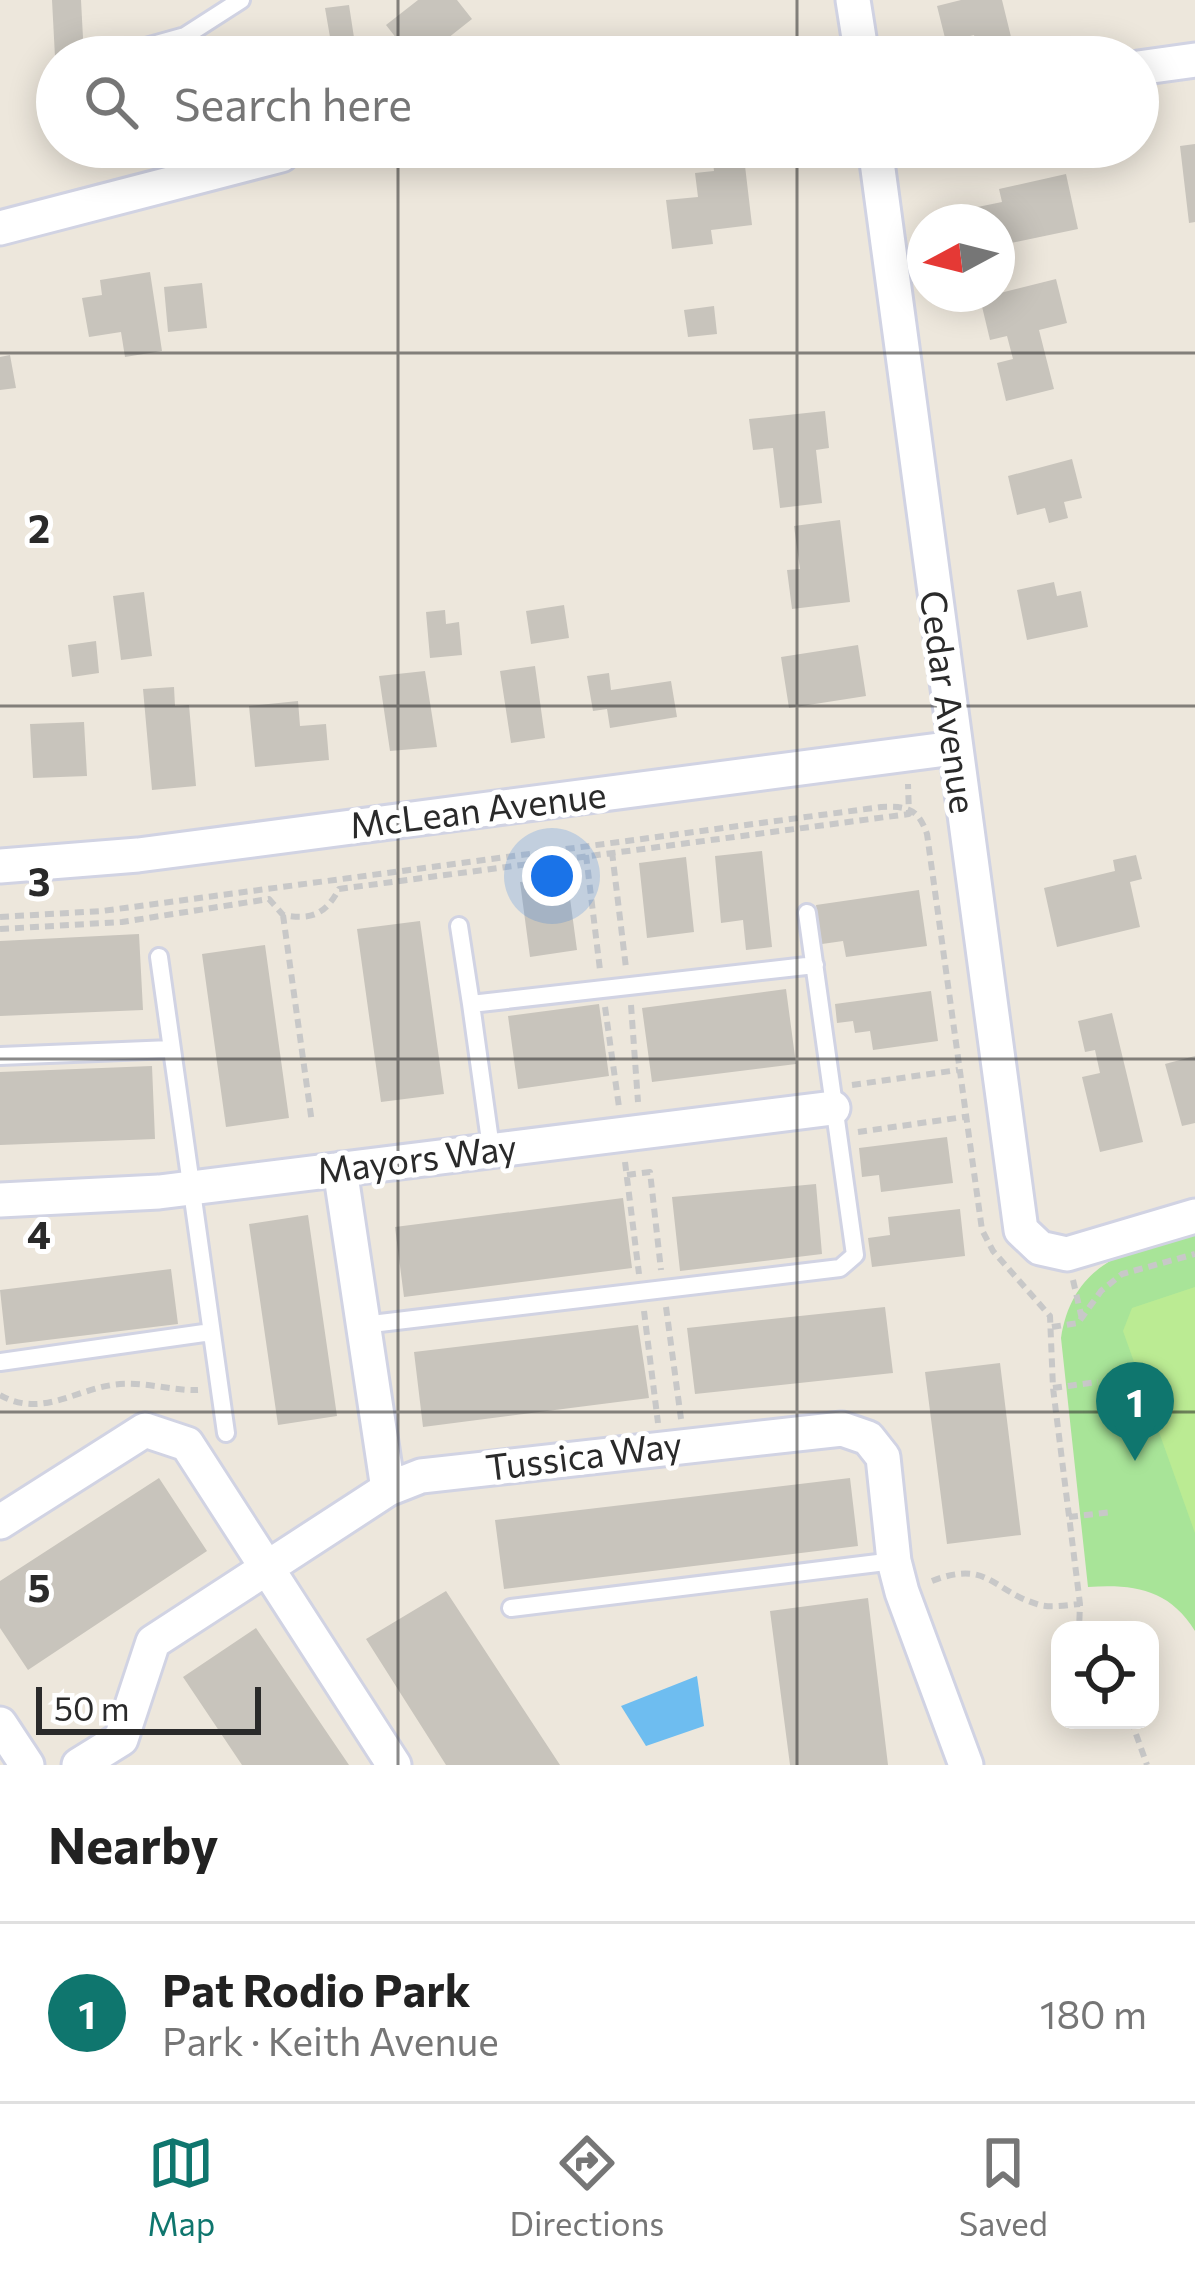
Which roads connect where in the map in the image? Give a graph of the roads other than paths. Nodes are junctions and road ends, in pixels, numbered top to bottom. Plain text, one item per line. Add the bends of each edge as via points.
1 (242, 0) edge
2 (853, 0) edge
3 (187, 36) edge
4 (859, 36) edge
5 (1195, 60) edge
6 (1159, 65) edge
7 (230, 168) edge
8 (878, 168) edge
9 (0, 228) edge
10 (955, 748) junction
11 (0, 866) edge
12 (807, 913) dead end
13 (459, 926) dead end
14 (159, 957) dead end
15 (815, 964) junction
16 (471, 1004) junction
17 (171, 1049) junction
18 (0, 1056) edge
19 (834, 1110) junction
20 (491, 1148) junction
21 (340, 1169) junction
22 (191, 1187) junction
23 (0, 1200) edge
24 (1195, 1216) edge
25 (363, 1325) junction
26 (211, 1332) junction
27 (0, 1362) edge
28 (226, 1432) dead end
29 (388, 1489) junction
30 (0, 1522) edge
31 (267, 1570) junction
32 (898, 1576) junction
33 (511, 1608) dead end
34 (0, 1724) edge
35 (27, 1765) edge
36 (79, 1765) edge
37 (394, 1765) edge
38 (966, 1765) edge

1 - 3 lane
2 - 4 street
5 - 6 street
7 - 9 street
8 - 10 street, Cedar Avenue
10 - 11 street, McLean Avenue
10 - 24 street, Cedar Avenue via 1026,1237 1059,1254 1078,1252
12 - 15 lane
13 - 16 lane
14 - 17 lane
15 - 16 lane
15 - 19 lane
16 - 20 lane
17 - 18 lane
17 - 22 lane
19 - 20 street, Mayors Way
19 - 25 lane via 855,1255 840,1268
20 - 21 street, Mayors Way
21 - 22 street, Mayors Way
21 - 25 street
22 - 23 street, Mayors Way
22 - 26 lane
25 - 29 street
26 - 27 lane
26 - 28 lane
29 - 31 street, Tussica Way
29 - 32 street, Tussica Way via 421,1475 842,1429 868,1438 883,1457
30 - 31 street via 145,1430 187,1444
31 - 36 street, Tussica Way via 153,1642 121,1739
31 - 37 street
32 - 33 lane
32 - 38 street, Tussica Way
34 - 35 street

